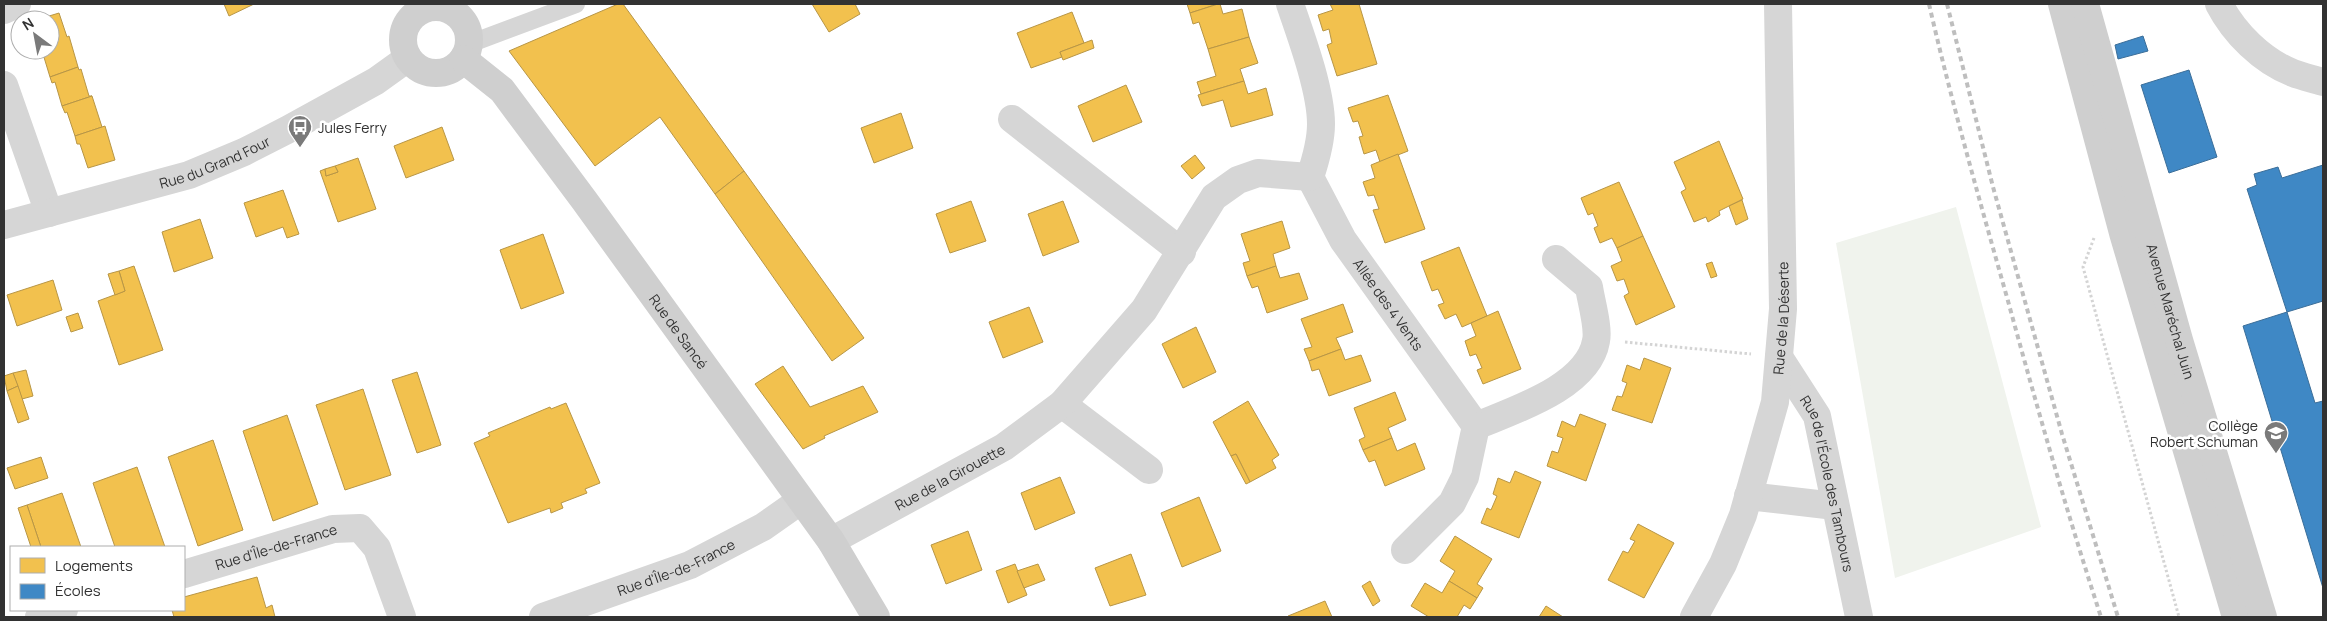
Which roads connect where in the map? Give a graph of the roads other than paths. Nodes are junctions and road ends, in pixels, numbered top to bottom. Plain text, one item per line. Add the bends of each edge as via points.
1 (17, 4) edge
2 (576, 4) edge
3 (1290, 4) edge
4 (1778, 4) edge
5 (2062, 4) edge
6 (2084, 4) edge
7 (2219, 4) edge
8 (428, 6) edge
9 (4, 10) edge
10 (466, 52) junction
11 (408, 58) junction
12 (2323, 82) edge
13 (4, 85) edge
14 (1012, 119) dead end
15 (1310, 177) junction
16 (49, 213) junction
17 (4, 225) edge
18 (1182, 252) junction
19 (1556, 259) dead end
20 (1779, 357) junction
21 (1062, 404) junction
22 (1476, 426) junction
23 (1149, 470) dead end
24 (1748, 496) junction
25 (800, 501) junction
26 (1836, 506) junction
27 (831, 540) junction
28 (1405, 550) dead end
29 (185, 574) edge
30 (60, 611) edge
31 (39, 617) edge
32 (402, 617) edge
33 (543, 617) edge
34 (876, 617) edge
35 (1694, 617) edge
36 (1859, 617) edge
37 (2236, 617) edge
38 (2263, 617) edge

1 - 9 street
2 - 10 lane
3 - 15 street via 1315,87 1321,122 1319,147
4 - 20 street, Rue de la Déserte via 1783,299
5 - 37 main road, Avenue Maréchal Juin via 2123,233
6 - 38 main road, Avenue Maréchal Juin via 2179,340
7 - 12 street via 2228,21 2258,52 2292,73
8 - 10 main road via 448,9 464,23 469,33
8 - 11 main road via 417,13 404,29 404,49
10 - 11 main road via 449,71 431,74 422,71
10 - 25 main road, Rue de Sancé via 502,90 643,280
11 - 16 street, Rue du Grand Four via 376,81 244,152 188,175
13 - 16 street
14 - 18 street
15 - 18 street, Rue de la Girouette via 1258,173 1238,180 1214,197
15 - 22 street, Allée des 4 Vents via 1343,240
16 - 17 street, Rue du Grand Four
18 - 21 street, Rue de la Girouette via 1144,310
19 - 22 street via 1589,288 1597,339 1590,361 1552,393
20 - 24 street, Rue de la Déserte via 1775,402
20 - 26 street, Rue de l'École des Tambours via 1817,416
21 - 23 street
21 - 27 street, Rue de la Girouette via 1004,447
22 - 28 street via 1465,477 1452,503
24 - 26 street
24 - 35 street, Rue de la Déserte via 1723,564
25 - 27 main road, Rue de Sancé
25 - 33 street, Rue d'Île-de-France via 763,527 690,565
26 - 36 street, Rue de l'École des Tambours
27 - 34 main road, Rue de Sancé
29 - 32 street, Rue d'Île-de-France via 333,529 360,528 377,548
30 - 31 street

